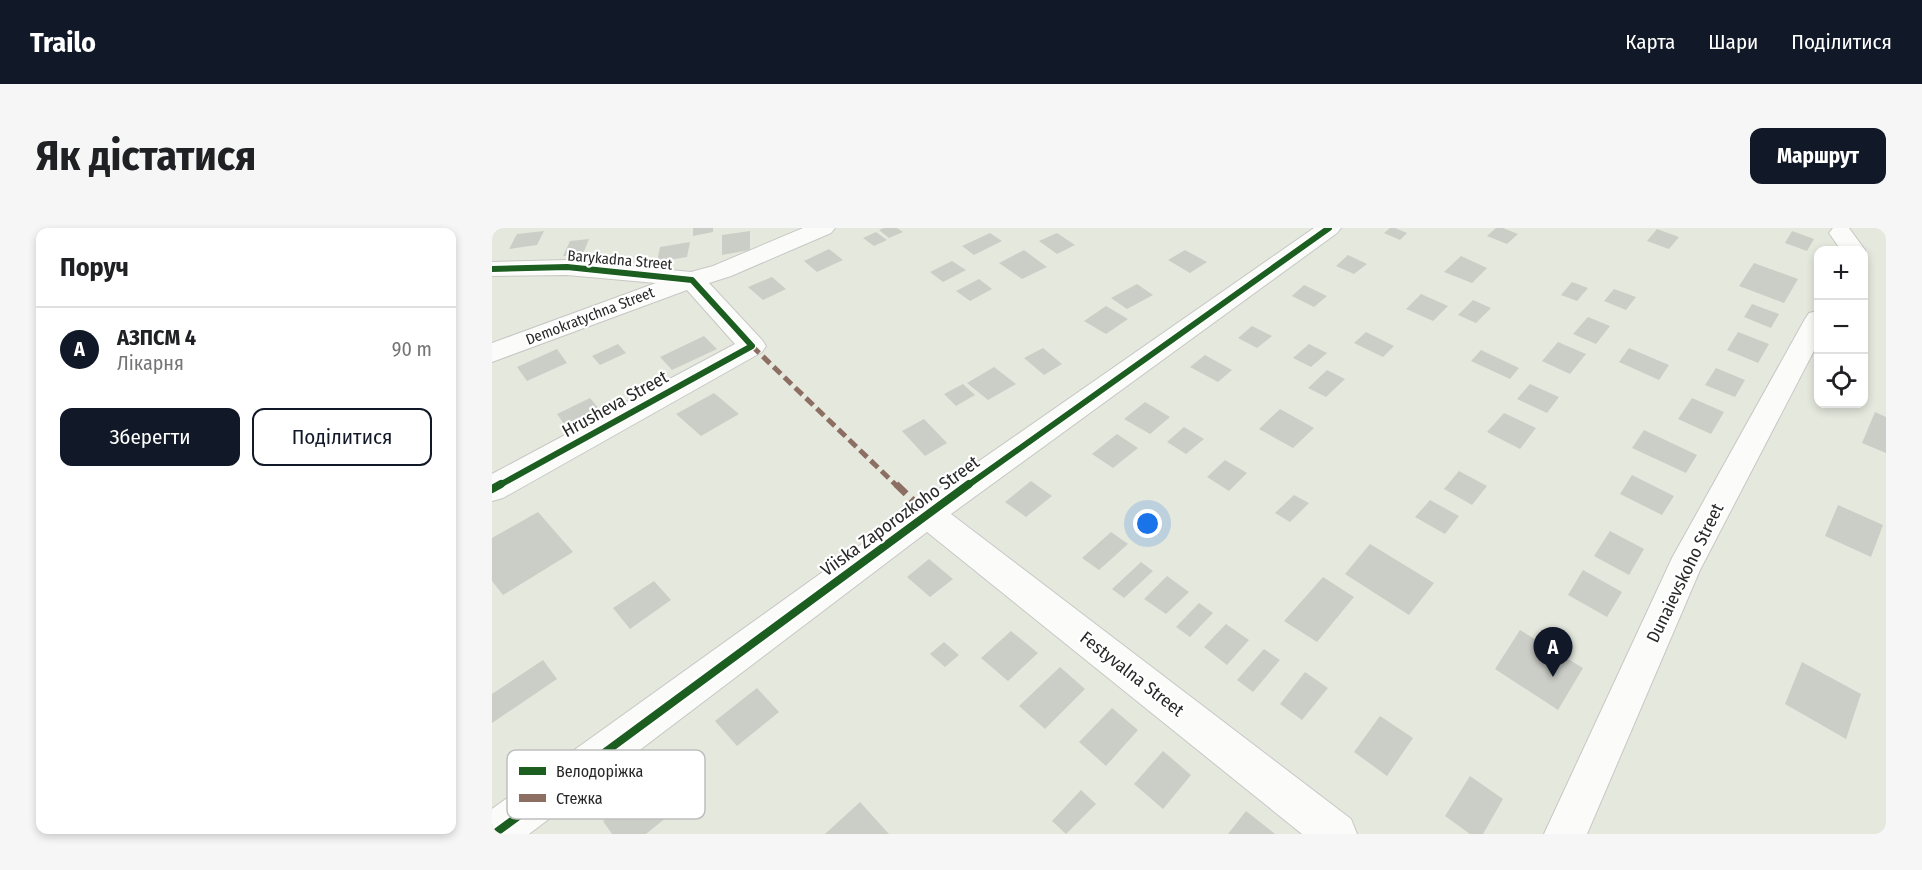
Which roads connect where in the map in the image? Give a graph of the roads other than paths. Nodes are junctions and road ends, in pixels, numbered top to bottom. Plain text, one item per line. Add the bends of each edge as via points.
1 (823, 228) edge
2 (1329, 228) edge
3 (492, 269) edge
4 (692, 280) junction
5 (1814, 326) edge
6 (752, 346) joint
7 (492, 353) edge
8 (492, 489) edge
9 (927, 514) junction
10 (608, 750) edge
11 (514, 819) edge
12 (494, 834) edge
13 (1336, 834) edge
14 (1565, 834) edge

1 - 4 street, Demokratychna Street
2 - 9 street, Viiska Zaporozkoho Street
3 - 4 street, Barykadna Street via 587,268
4 - 6 street, Barykadna Street
4 - 7 street, Demokratychna Street
5 - 14 street, Dunaievskoho Street via 1684,568
6 - 8 street, Hrusheva Street
9 - 10 street, Viiska Zaporozkoho Street
9 - 13 street, Festyvalna Street
11 - 12 street, Viiska Zaporozkoho Street

